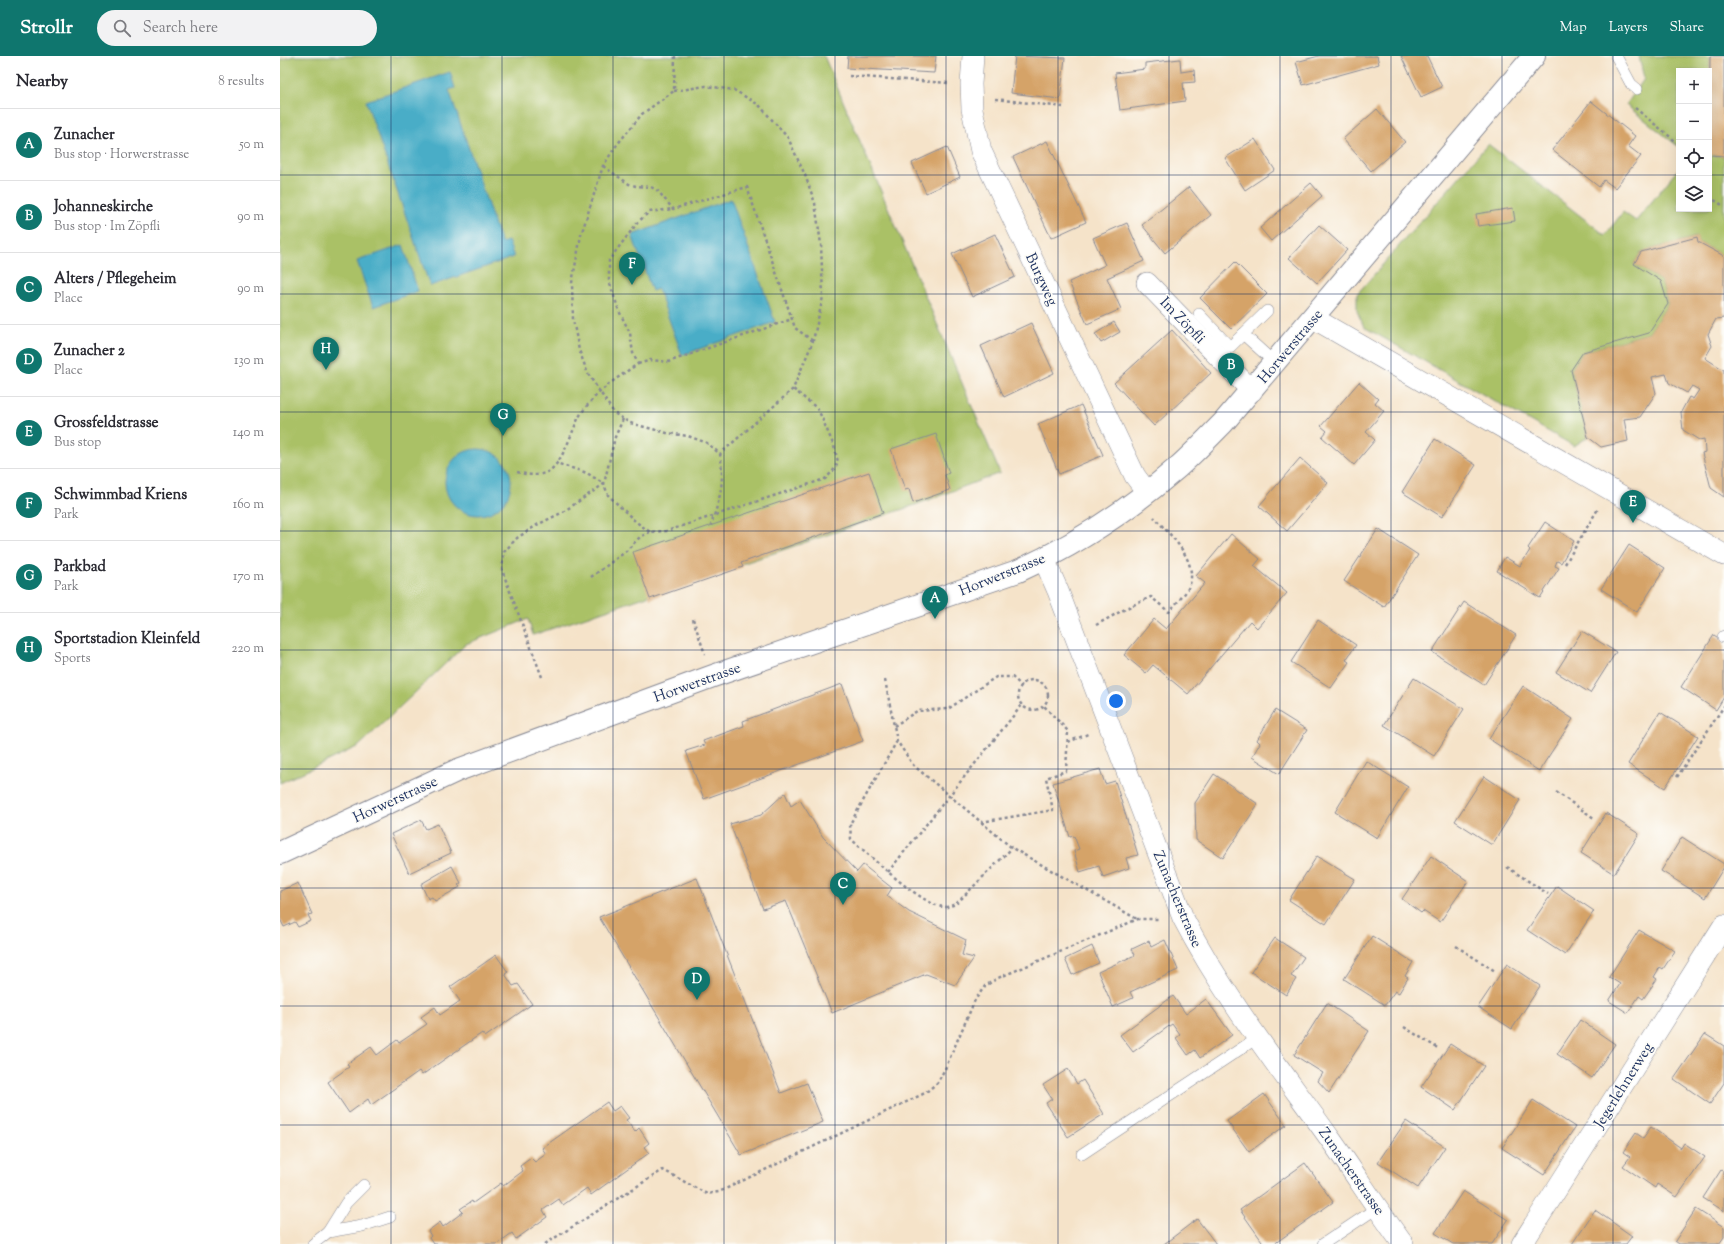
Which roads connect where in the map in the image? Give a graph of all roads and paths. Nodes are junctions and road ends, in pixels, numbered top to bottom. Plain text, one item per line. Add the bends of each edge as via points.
1 (675, 56) edge
2 (973, 56) edge
3 (1534, 56) edge
4 (1616, 56) edge
5 (849, 76) dead end
6 (970, 84) junction
7 (1637, 89) dead end
8 (674, 91) junction
9 (1008, 100) dead end
10 (1063, 107) dead end
11 (603, 166) junction
12 (1712, 199) edge
13 (1724, 206) edge
14 (673, 209) junction
15 (1147, 283) dead end
16 (1267, 311) dead end
17 (1199, 314) dead end
18 (1313, 318) junction
19 (792, 319) junction
20 (1243, 334) junction
21 (813, 341) junction
22 (1275, 363) junction
23 (638, 364) junction
24 (793, 389) junction
25 (1252, 391) junction
26 (600, 392) junction
27 (623, 419) junction
28 (720, 454) junction
29 (556, 463) junction
30 (517, 472) dead end
31 (604, 484) junction
32 (1148, 502) junction
33 (1601, 503) dead end
34 (714, 516) junction
35 (711, 525) dead end
36 (650, 532) junction
37 (1724, 555) edge
38 (1044, 559) junction
39 (1565, 564) dead end
40 (591, 577) dead end
41 (693, 619) dead end
42 (1094, 626) dead end
43 (707, 660) dead end
44 (542, 677) dead end
45 (886, 680) dead end
46 (1022, 686) junction
47 (1022, 705) junction
48 (1044, 706) junction
49 (1724, 706) edge
50 (894, 726) junction
51 (1091, 732) dead end
52 (897, 741) junction
53 (1068, 742) junction
54 (1677, 777) dead end
55 (1556, 792) dead end
56 (948, 795) junction
57 (1594, 818) dead end
58 (981, 822) junction
59 (1012, 848) junction
60 (280, 853) edge
61 (1507, 867) dead end
62 (888, 872) junction
63 (1548, 894) dead end
64 (1182, 918) junction
65 (1138, 919) junction
66 (1724, 925) edge
67 (1456, 946) dead end
68 (1495, 971) dead end
69 (1404, 1027) dead end
70 (1257, 1038) junction
71 (1440, 1049) dead end
72 (1082, 1154) dead end
73 (364, 1184) dead end
74 (1377, 1208) junction
75 (390, 1218) dead end
76 (328, 1232) junction
77 (313, 1244) edge
78 (545, 1244) edge
79 (1323, 1244) edge
80 (1403, 1244) edge
81 (1522, 1244) edge

1 - 8 path
2 - 6 street, Burgweg
3 - 18 street, Horwerstrasse
4 - 7 lane via 1631,84
5 - 6 path
6 - 32 street, Burgweg via 972,109 981,151
8 - 11 path via 642,114
8 - 21 path via 706,86 734,90 759,105 788,138 815,203 822,244 823,297
9 - 10 path
11 - 14 path via 629,184 651,187 658,191
11 - 26 path via 581,235 572,283 573,320 579,350 588,374
12 - 13 path
14 - 19 path via 747,187
14 - 23 path via 649,212 638,222 609,260 609,281 630,333 633,353
15 - 25 street, Im Zöpfli
16 - 20 lane
17 - 20 lane via 1230,347
18 - 22 street, Horwerstrasse
18 - 37 street
19 - 21 path via 795,328
19 - 23 path via 668,362 651,360
20 - 22 lane
21 - 24 path
22 - 25 street, Horwerstrasse
23 - 26 path
24 - 28 path
24 - 34 path via 818,409 838,462 833,471 825,479
25 - 32 street, Horwerstrasse via 1177,468
26 - 27 path via 614,413
26 - 29 path via 580,417
27 - 28 path via 667,433 688,436 707,443
27 - 31 path via 615,437
28 - 34 path via 723,472 721,494
29 - 30 path via 550,470 532,476
29 - 31 path via 587,473
31 - 36 path via 608,495 618,506
31 - 44 path via 563,512 517,538 504,552 502,570
32 - 38 street, Horwerstrasse
32 - 42 path via 1183,551 1188,561 1190,585 1169,612 1152,597
33 - 39 path
34 - 35 path
34 - 36 path via 667,531
36 - 40 path via 640,537 624,553
38 - 60 street, Horwerstrasse via 979,586 713,676 458,770
38 - 64 street, Zunacherstrasse
41 - 43 path
45 - 50 path
46 - 47 path via 1018,696
46 - 48 path via 1033,680 1041,683 1047,689 1048,697
46 - 50 path via 1012,677 996,677 948,709 917,710
47 - 48 path via 1027,709 1036,710
47 - 56 path
48 - 53 path via 1068,731
49 - 54 path
50 - 52 path
51 - 53 path
52 - 56 path via 913,765
52 - 62 path via 850,824 851,839
53 - 58 path via 1066,771 1046,778 1053,810
55 - 57 path
56 - 58 path
56 - 62 path
58 - 59 path
59 - 62 path via 956,904 947,907 921,897
59 - 65 path
61 - 63 path
64 - 65 path
64 - 70 street, Zunacherstrasse via 1201,954
65 - 78 path via 998,978 985,986 975,1000 941,1076 925,1093 719,1192 707,1194 663,1170
66 - 81 street, Jegerlehnerweg
67 - 68 path
69 - 71 path
70 - 72 lane
70 - 74 street, Zunacherstrasse
73 - 76 lane via 346,1203
74 - 79 lane
74 - 80 street, Zunacherstrasse
75 - 76 lane
76 - 77 lane

